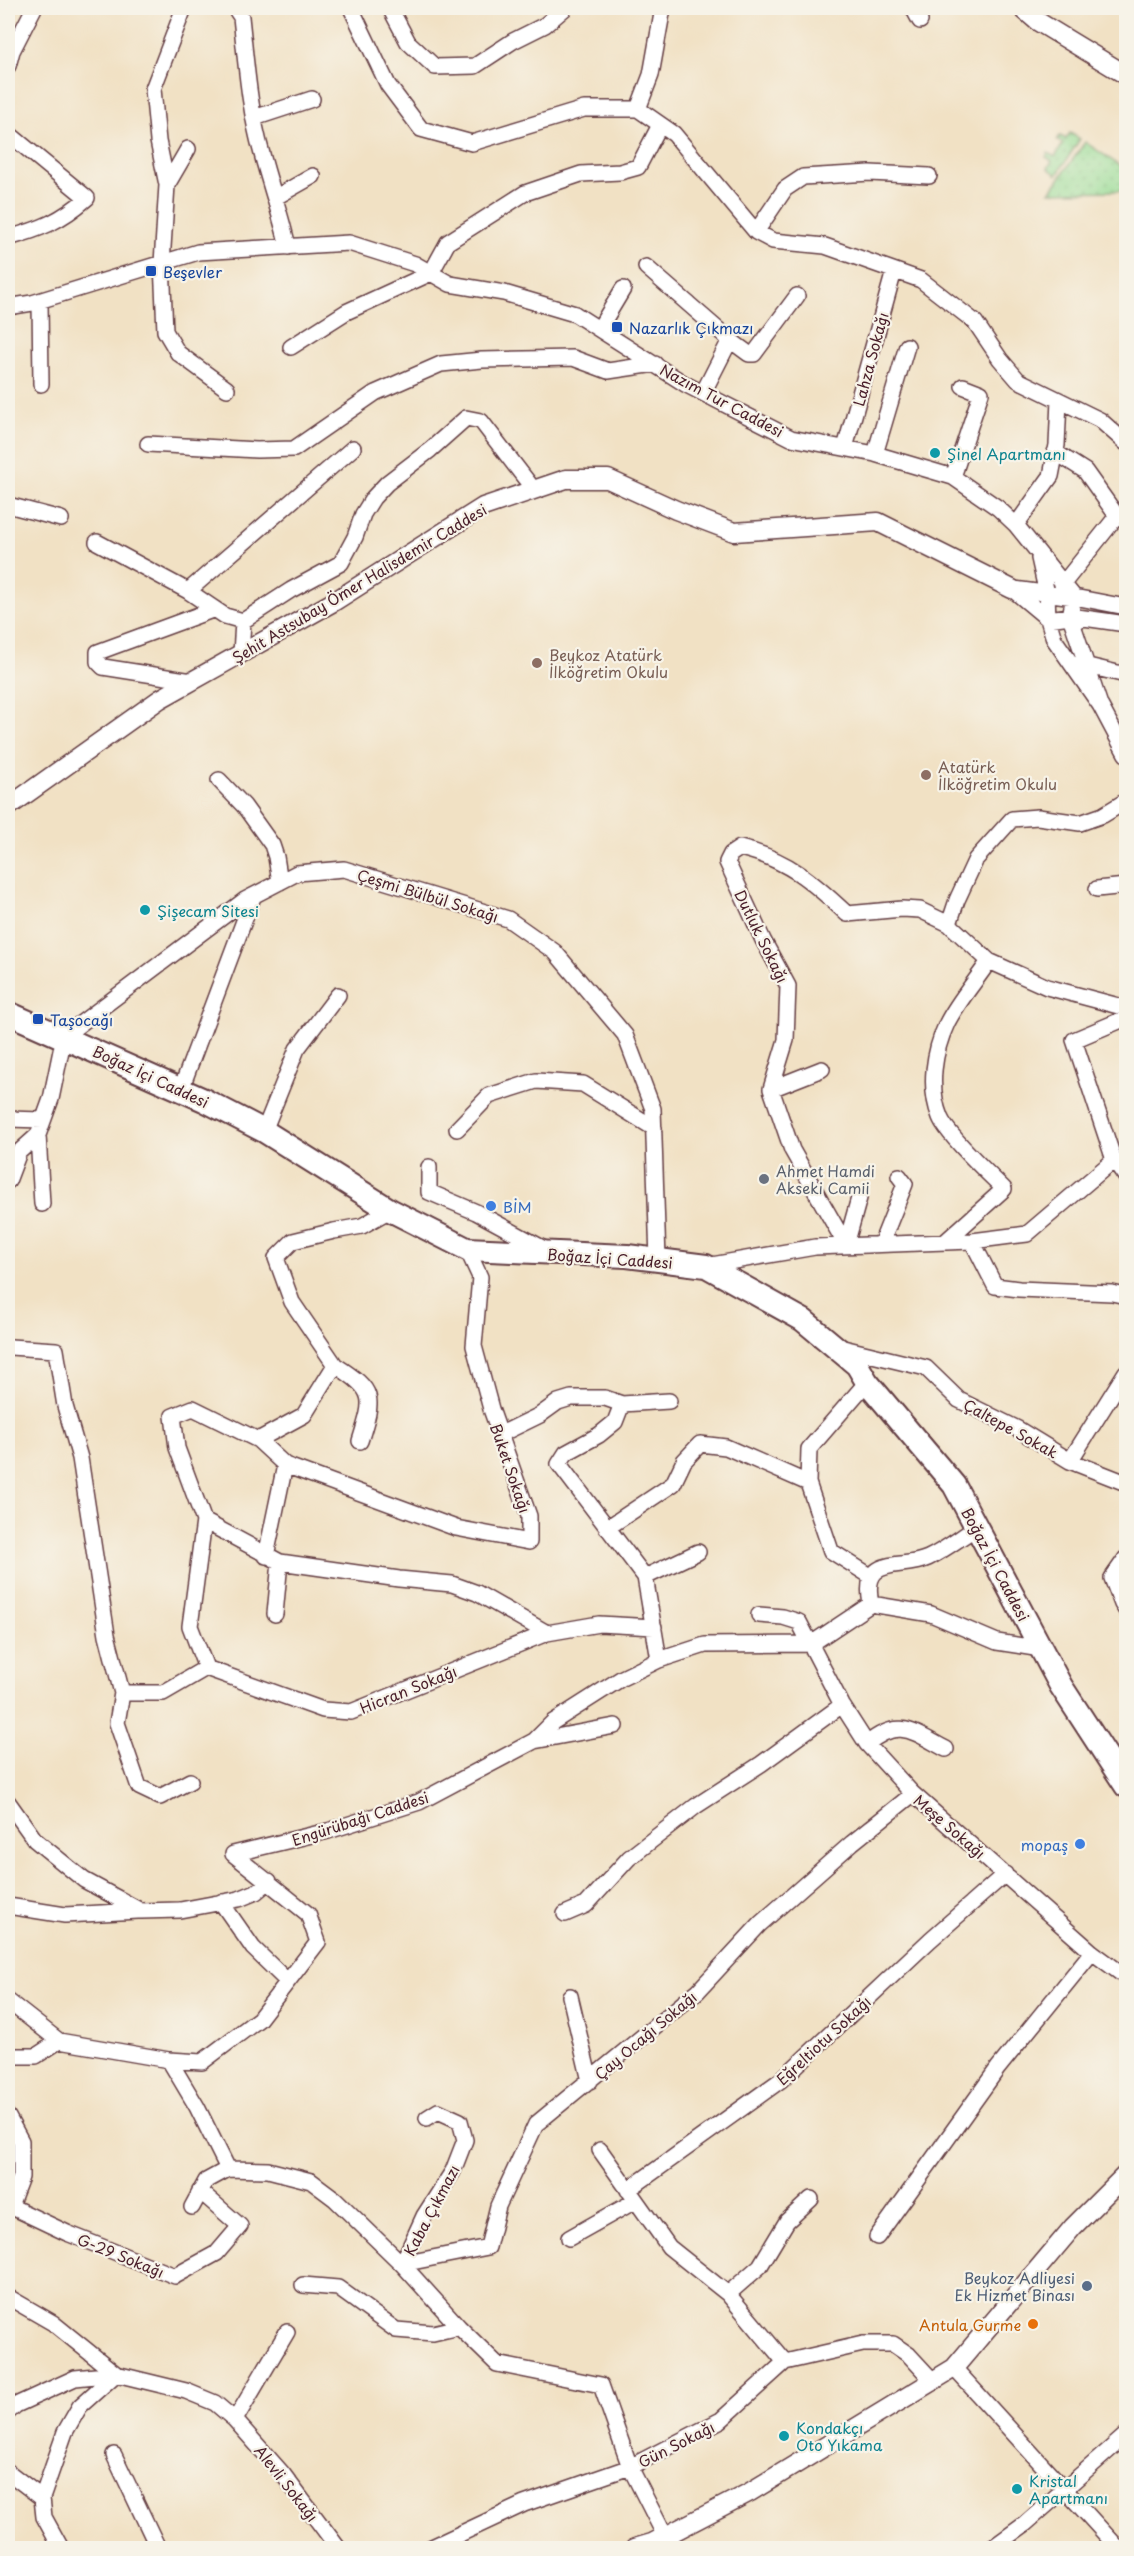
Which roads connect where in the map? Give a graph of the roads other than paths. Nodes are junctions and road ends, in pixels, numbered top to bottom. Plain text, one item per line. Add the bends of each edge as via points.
1 (34, 8) edge
2 (184, 8) edge
3 (235, 8) edge
4 (351, 8) edge
5 (390, 8) edge
6 (565, 8) edge
7 (663, 8) edge
8 (913, 8) edge
9 (1022, 8) edge
10 (920, 21) dead end
11 (8, 66) edge
12 (1126, 75) edge
13 (312, 99) dead end
14 (638, 110) junction
15 (254, 118) junction
16 (660, 125) junction
17 (8, 129) edge
18 (188, 149) dead end
19 (929, 176) dead end
20 (313, 177) dead end
21 (167, 185) junction
22 (276, 197) junction
23 (756, 232) junction
24 (8, 238) edge
25 (288, 247) junction
26 (162, 263) junction
27 (646, 267) dead end
28 (894, 271) junction
29 (431, 273) junction
30 (623, 289) dead end
31 (797, 296) dead end
32 (40, 301) junction
33 (8, 307) edge
34 (599, 329) junction
35 (730, 340) junction
36 (907, 346) dead end
37 (291, 347) dead end
38 (655, 364) junction
39 (41, 384) dead end
40 (963, 386) dead end
41 (227, 389) dead end
42 (703, 393) junction
43 (1059, 400) junction
44 (1126, 443) edge
45 (148, 444) dead end
46 (353, 448) dead end
47 (845, 448) junction
48 (1055, 452) junction
49 (875, 454) junction
50 (953, 477) junction
51 (534, 490) junction
52 (8, 505) edge
53 (61, 519) dead end
54 (1016, 525) junction
55 (97, 542) dead end
56 (1039, 555) junction
57 (1062, 585) junction
58 (1012, 589) junction
59 (188, 591) junction
60 (1047, 594) junction
61 (1074, 597) junction
62 (1126, 607) edge
63 (215, 609) junction
64 (1070, 616) junction
65 (1048, 619) junction
66 (243, 621) junction
67 (1126, 624) edge
68 (241, 654) junction
69 (1088, 666) junction
70 (1126, 675) edge
71 (192, 681) junction
72 (1101, 705) junction
73 (1126, 754) edge
74 (219, 780) dead end
75 (1126, 801) edge
76 (8, 807) edge
77 (280, 882) junction
78 (1126, 886) edge
79 (1097, 889) dead end
80 (253, 897) junction
81 (949, 924) junction
82 (989, 962) junction
83 (338, 995) dead end
84 (1126, 1008) edge
85 (8, 1013) edge
86 (1126, 1017) edge
87 (64, 1036) junction
88 (822, 1069) dead end
89 (181, 1089) junction
90 (771, 1089) junction
91 (8, 1119) edge
92 (42, 1120) junction
93 (654, 1128) junction
94 (457, 1129) dead end
95 (264, 1131) junction
96 (38, 1135) junction
97 (1114, 1160) junction
98 (429, 1167) dead end
99 (899, 1176) dead end
100 (1126, 1177) edge
101 (8, 1181) edge
102 (859, 1198) dead end
103 (42, 1203) dead end
104 (390, 1210) junction
105 (972, 1241) junction
106 (945, 1242) junction
107 (881, 1244) junction
108 (846, 1245) junction
109 (467, 1249) junction
110 (551, 1253) junction
111 (658, 1260) junction
112 (706, 1266) junction
113 (1126, 1296) edge
114 (834, 1346) junction
115 (10, 1347) dead end
116 (335, 1365) junction
117 (1126, 1372) edge
118 (867, 1382) junction
119 (669, 1401) dead end
120 (622, 1404) junction
121 (499, 1435) junction
122 (258, 1440) junction
123 (360, 1441) dead end
124 (1070, 1461) junction
125 (285, 1465) junction
126 (808, 1483) junction
127 (1126, 1483) edge
128 (204, 1521) junction
129 (607, 1528) junction
130 (976, 1528) junction
131 (698, 1552) dead end
132 (266, 1556) junction
133 (1126, 1558) edge
134 (280, 1562) junction
135 (645, 1577) junction
136 (872, 1577) junction
137 (871, 1604) junction
138 (1126, 1610) edge
139 (275, 1614) dead end
140 (759, 1615) dead end
141 (654, 1627) junction
142 (547, 1632) junction
143 (812, 1644) junction
144 (1041, 1649) junction
145 (659, 1660) junction
146 (206, 1668) junction
147 (122, 1692) junction
148 (842, 1705) junction
149 (615, 1726) dead end
150 (534, 1741) junction
151 (867, 1744) junction
152 (946, 1749) dead end
153 (190, 1781) dead end
154 (1126, 1786) edge
155 (913, 1794) junction
156 (8, 1802) edge
157 (1005, 1874) junction
158 (269, 1881) junction
159 (222, 1902) junction
160 (8, 1906) edge
161 (141, 1911) junction
162 (565, 1914) dead end
163 (1092, 1952) junction
164 (1126, 1977) edge
165 (287, 1981) junction
166 (570, 1996) dead end
167 (8, 2001) edge
168 (58, 2041) junction
169 (8, 2056) edge
170 (169, 2060) junction
171 (590, 2081) junction
172 (8, 2117) edge
173 (427, 2118) dead end
174 (600, 2150) dead end
175 (228, 2169) junction
176 (1126, 2174) edge
177 (200, 2191) junction
178 (631, 2195) junction
179 (811, 2199) dead end
180 (192, 2207) dead end
181 (9, 2209) edge
182 (877, 2237) dead end
183 (569, 2238) dead end
184 (402, 2264) junction
185 (303, 2285) dead end
186 (728, 2294) junction
187 (8, 2297) edge
188 (459, 2327) junction
189 (287, 2332) dead end
190 (785, 2362) junction
191 (954, 2368) junction
192 (116, 2374) junction
193 (934, 2382) junction
194 (8, 2412) edge
195 (235, 2420) junction
196 (1126, 2434) edge
197 (114, 2455) dead end
198 (630, 2467) junction
199 (8, 2472) edge
200 (1065, 2489) junction
201 (42, 2498) junction
202 (667, 2542) edge
203 (61, 2548) edge
204 (158, 2548) edge
205 (338, 2548) edge
206 (430, 2548) edge
207 (635, 2548) edge
208 (992, 2548) edge
209 (1119, 2548) edge

1 - 11 street
2 - 21 street via 153,89
3 - 15 street via 241,16
4 - 14 street via 388,85 421,129 472,142 584,109
5 - 6 street via 408,42 435,67 475,66 545,25
7 - 14 street via 651,75
8 - 10 street
9 - 12 street
13 - 15 street
14 - 16 street
15 - 22 street
16 - 23 street via 674,134
16 - 29 street via 638,167 581,174 525,193 448,242
17 - 24 street via 32,154 87,198 67,215 40,229
18 - 21 street
19 - 23 street via 870,172 803,177 786,189
20 - 22 street
21 - 26 street
22 - 25 street
23 - 28 street via 773,241 825,246
25 - 26 street, Nazım Tur Caddesi via 198,252
25 - 29 street, Nazım Tur Caddesi via 349,243
26 - 32 street, Nazım Tur Caddesi
26 - 41 street via 165,331 178,353
27 - 35 street
28 - 43 street via 921,280 975,322 1018,380
28 - 47 street, Lahza Sokağı
29 - 34 street, Nazım Tur Caddesi via 450,284 504,293 575,314
29 - 37 street via 346,312
30 - 34 street
31 - 35 street via 754,354
32 - 33 street, Nazım Tur Caddesi
32 - 39 street
34 - 38 street, Nazım Tur Caddesi
35 - 42 street
36 - 49 street
38 - 42 street, Nazım Tur Caddesi
38 - 45 street via 608,371 573,358 441,364 375,393 294,449
40 - 50 street via 981,393
42 - 47 street, Nazım Tur Caddesi via 791,438
43 - 44 street via 1100,420
43 - 48 street
46 - 59 street
47 - 49 street, Nazım Tur Caddesi
48 - 54 street via 1051,476
48 - 57 street via 1085,471 1117,516
49 - 50 street, Nazım Tur Caddesi
50 - 54 street, Nazım Tur Caddesi
51 - 58 street, Şehit Astsubay Ömer Halisdemir Caddesi via 566,480 608,479 734,532 878,522
51 - 66 street via 481,421 466,418 373,498 341,563
51 - 68 street, Şehit Astsubay Ömer Halisdemir Caddesi via 483,507 335,601
52 - 53 street
54 - 56 street, Nazım Tur Caddesi
55 - 59 street
56 - 57 street, Nazım Tur Caddesi
56 - 60 street
57 - 61 street, Nazım Tur Caddesi
58 - 60 street
58 - 65 street
59 - 63 street
60 - 61 street
60 - 65 street
61 - 62 street
61 - 64 street
63 - 66 street
63 - 71 street via 98,652 98,662 103,667
64 - 65 street
64 - 67 street
64 - 69 street
65 - 72 street via 1054,639
66 - 68 street
68 - 71 street, Şehit Astsubay Ömer Halisdemir Caddesi
69 - 70 street
69 - 72 street
71 - 76 street, Şehit Astsubay Ömer Halisdemir Caddesi via 160,699
72 - 73 street
74 - 77 street via 272,844
75 - 81 street via 1080,824 1038,816 1012,819 976,859
77 - 80 street, Çeşmi Bülbül Sokağı
77 - 93 street, Çeşmi Bülbül Sokağı via 297,873 344,869 508,919 555,952 625,1035 653,1109
78 - 79 street
80 - 87 street, Çeşmi Bülbül Sokağı
80 - 89 street
81 - 82 street
81 - 90 street, Dutluk Sokağı via 920,910 847,914 806,876 762,853 740,848 731,854 727,862 788,986 786,1040
82 - 84 street via 1047,987
82 - 106 street via 948,1023 932,1072 940,1118 1004,1189
83 - 95 street via 297,1049
85 - 87 main road, Boğaz İçi Caddesi
86 - 97 street via 1074,1040
87 - 89 main road, Boğaz İçi Caddesi
87 - 92 street via 51,1099
88 - 90 street
89 - 95 main road, Boğaz İçi Caddesi
90 - 108 street via 792,1150
91 - 92 street
92 - 96 street
93 - 94 street via 583,1084 536,1081 489,1096
93 - 111 street, Çeşmi Bülbül Sokağı
95 - 104 main road, Boğaz İçi Caddesi
96 - 101 street via 19,1152
96 - 103 street
97 - 100 street
97 - 105 street via 1027,1234
98 - 110 street via 429,1192 476,1212
99 - 107 street via 905,1184
102 - 108 street
104 - 109 main road, Boğaz İçi Caddesi
104 - 116 street via 362,1226 293,1241 276,1258 292,1302
105 - 106 street
105 - 113 street via 995,1286
106 - 107 street
107 - 108 street
108 - 112 street
109 - 110 main road, Boğaz İçi Caddesi
109 - 121 street, Buket Sokağı via 480,1277 474,1346
110 - 111 main road, Boğaz İçi Caddesi
111 - 112 main road, Boğaz İçi Caddesi
112 - 114 main road, Boğaz İçi Caddesi via 803,1320
114 - 118 main road, Boğaz İçi Caddesi via 857,1365
114 - 124 street, Çaltepe Sokak via 926,1368 959,1400
115 - 147 street via 56,1350 65,1406 80,1458 107,1635
116 - 122 street via 304,1415
116 - 123 street via 358,1379 368,1392 369,1411
117 - 124 street
118 - 126 street via 809,1449
118 - 130 main road, Boğaz İçi Caddesi via 954,1485
119 - 120 street
120 - 121 street via 605,1398 571,1398
120 - 129 street via 615,1422 566,1452 559,1464
121 - 125 street, Buket Sokağı via 529,1516 530,1542 456,1528
122 - 125 street, Buket Sokağı
122 - 128 street, Buket Sokağı via 194,1408 173,1416 177,1449
124 - 127 street, Çaltepe Sokak
125 - 132 street
126 - 129 street via 726,1447 700,1444 684,1461 673,1484
126 - 136 street via 831,1551
128 - 132 street
128 - 146 street via 190,1626
129 - 135 street
130 - 136 street via 926,1558 884,1565
130 - 144 main road, Boğaz İçi Caddesi
131 - 135 street
132 - 134 street
133 - 138 street via 1112,1578
134 - 139 street
134 - 142 street via 452,1584 477,1593
135 - 141 street
136 - 137 street via 868,1590
137 - 143 street
137 - 144 street via 931,1614 997,1642
140 - 143 street, Meşe Sokağı via 799,1622
141 - 142 street, Hicran Sokağı via 599,1624
141 - 145 street
142 - 146 street, Hicran Sokağı via 351,1712 323,1710
143 - 145 street, Engürübağı Caddesi via 705,1645
143 - 148 street, Meşe Sokağı
144 - 154 main road, Boğaz İçi Caddesi
145 - 150 street, Engürübağı Caddesi via 622,1678 553,1722
146 - 147 street via 163,1693
147 - 153 street via 117,1723 139,1787 160,1797
148 - 151 street, Meşe Sokağı
148 - 162 street via 696,1806 629,1858 586,1905
149 - 150 street
150 - 158 street, Engürübağı Caddesi via 419,1802 328,1831 233,1854
151 - 152 street via 882,1732 900,1728
151 - 155 street, Meşe Sokağı
155 - 157 street, Meşe Sokağı
155 - 171 street, Çay Ocağı Sokağı via 760,1924 698,1991
156 - 161 street via 35,1840 84,1880
157 - 163 street, Meşe Sokağı
157 - 178 street, Eğreltiotu Sokağı via 781,2080
158 - 159 street via 256,1892
158 - 165 street, Engürübağı Caddesi via 308,1914 318,1941
159 - 161 street via 180,1910
159 - 165 street via 253,1948
160 - 161 street via 65,1915
163 - 164 street, Meşe Sokağı
163 - 182 street via 998,2068
165 - 170 street, Engürübağı Caddesi via 259,2019 202,2062
166 - 171 street
167 - 168 street, Engürübağı Caddesi
168 - 169 street via 36,2056
168 - 170 street, Engürübağı Caddesi
170 - 175 street
171 - 184 street, Çay Ocağı Sokağı via 536,2124 498,2206 488,2247
172 - 181 street via 21,2141 21,2177
173 - 184 street, Kaba Çıkmazı via 438,2111 449,2114 460,2121 465,2140 453,2171 424,2216
174 - 178 street
175 - 177 street via 206,2181
175 - 184 street via 268,2170 311,2181
176 - 191 street via 1073,2228
177 - 180 street
177 - 181 street, G-29 Sokağı via 240,2226 217,2253 175,2276
178 - 183 street, Eğreltiotu Sokağı
178 - 186 street via 669,2247
179 - 186 street via 787,2221 760,2266
184 - 188 street
185 - 188 street via 338,2288 396,2330 433,2333
186 - 190 street
187 - 192 street, Alevli Sokağı via 53,2323
188 - 198 street via 497,2364 601,2385
189 - 195 street
190 - 193 street, Gün Sokağı via 863,2344 893,2344
190 - 198 street, Gün Sokağı via 721,2420
191 - 193 street
191 - 200 street
192 - 194 street via 75,2378
192 - 195 street, Alevli Sokağı via 186,2391 215,2403
192 - 201 street via 80,2406 65,2432
193 - 202 street
195 - 205 street, Alevli Sokağı via 282,2473
196 - 200 street
197 - 204 street
198 - 202 street
198 - 206 street, Gün Sokağı via 524,2504
199 - 201 street
200 - 208 street
200 - 209 street
201 - 203 street via 44,2517
202 - 207 street

